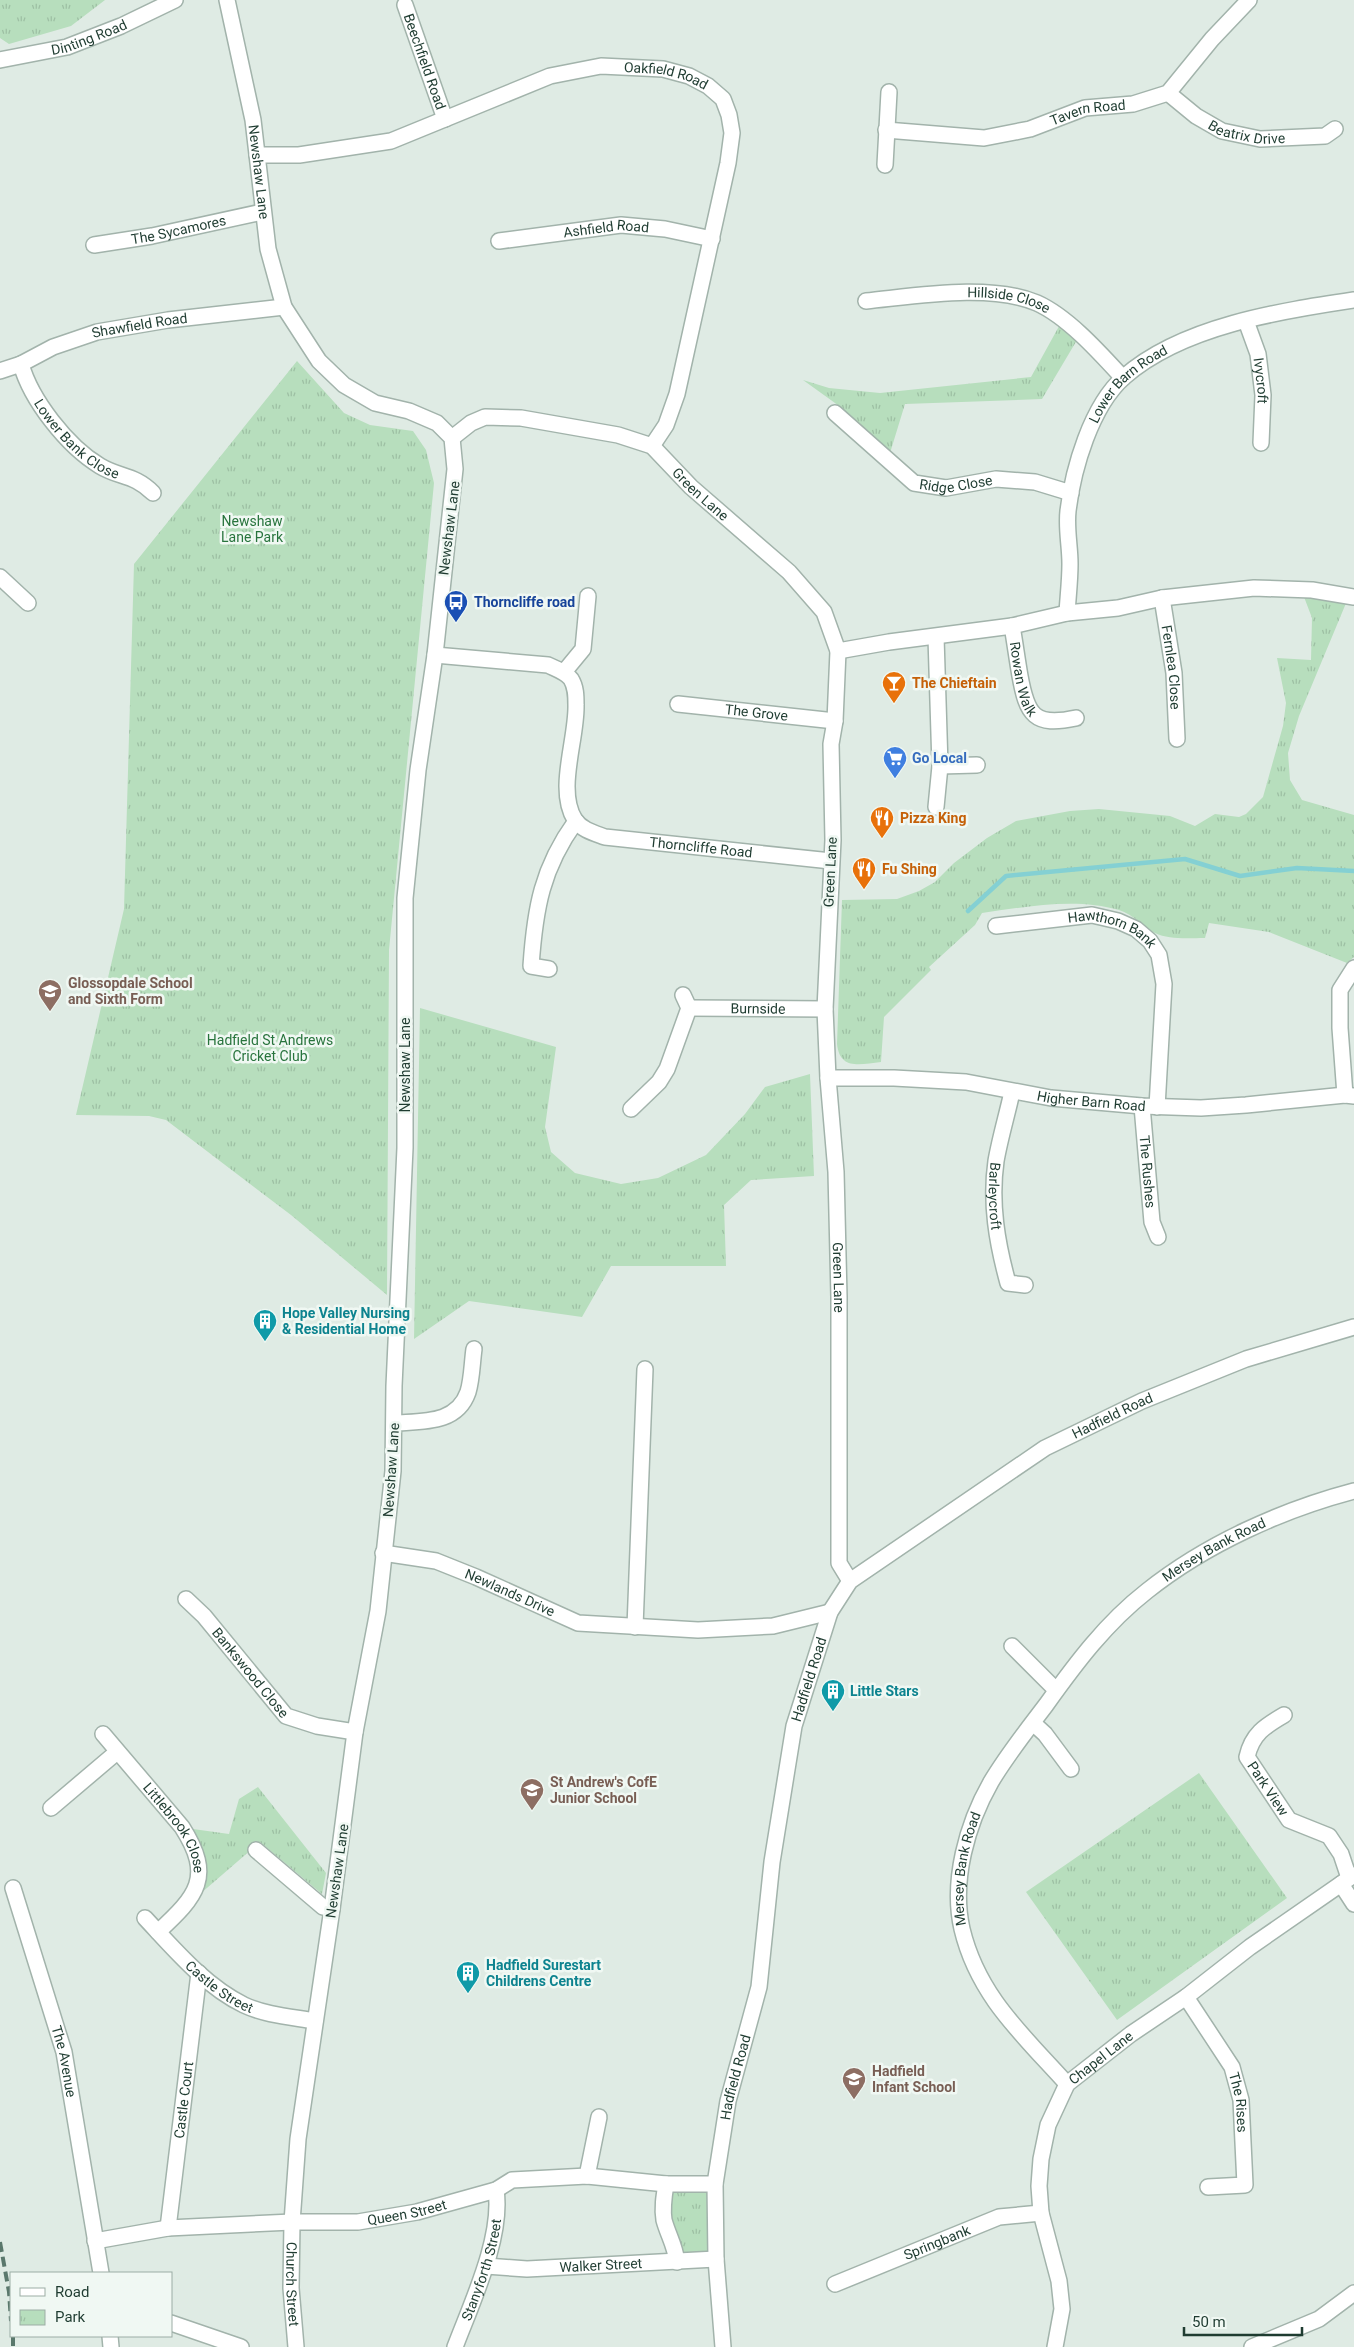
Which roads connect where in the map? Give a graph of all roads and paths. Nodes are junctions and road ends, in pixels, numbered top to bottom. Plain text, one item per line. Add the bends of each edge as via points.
1 (175, 0) edge
2 (227, 0) edge
3 (1249, 0) edge
4 (405, 6) dead end
5 (0, 60) edge
6 (889, 92) dead end
7 (1168, 93) junction
8 (445, 119) junction
9 (1336, 129) dead end
10 (886, 130) junction
11 (257, 155) junction
12 (885, 165) dead end
13 (262, 212) junction
14 (712, 239) junction
15 (499, 241) dead end
16 (94, 245) dead end
17 (1354, 300) edge
18 (866, 301) dead end
19 (284, 307) junction
20 (1246, 321) junction
21 (21, 364) junction
22 (0, 371) edge
23 (1123, 378) junction
24 (835, 413) dead end
25 (452, 438) junction
26 (1261, 443) dead end
27 (652, 446) junction
28 (153, 493) dead end
29 (1071, 493) junction
30 (0, 577) edge
31 (588, 596) dead end
32 (1354, 597) edge
33 (1162, 598) junction
34 (28, 602) dead end
35 (1067, 613) junction
36 (1012, 626) junction
37 (936, 637) junction
38 (838, 651) junction
39 (435, 655) junction
40 (564, 672) junction
41 (678, 704) dead end
42 (1076, 718) dead end
43 (834, 722) junction
44 (1177, 739) dead end
45 (977, 765) dead end
46 (940, 766) junction
47 (936, 807) dead end
48 (576, 821) junction
49 (831, 861) junction
50 (996, 926) dead end
51 (1354, 968) edge
52 (549, 969) dead end
53 (825, 1009) junction
54 (828, 1078) junction
55 (1012, 1092) junction
56 (1349, 1096) edge
57 (1142, 1106) junction
58 (1158, 1107) junction
59 (631, 1108) dead end
60 (1158, 1237) dead end
61 (1025, 1285) dead end
62 (1354, 1327) edge
63 (474, 1349) dead end
64 (645, 1369) dead end
65 (395, 1422) junction
66 (1354, 1491) edge
67 (383, 1553) junction
68 (850, 1581) junction
69 (186, 1599) dead end
70 (830, 1612) junction
71 (635, 1627) junction
72 (1012, 1646) dead end
73 (1056, 1690) junction
74 (1284, 1715) dead end
75 (1032, 1723) junction
76 (356, 1732) junction
77 (103, 1734) dead end
78 (117, 1752) junction
79 (1071, 1769) dead end
80 (50, 1808) dead end
81 (256, 1850) dead end
82 (1348, 1879) edge
83 (13, 1888) dead end
84 (1354, 1904) edge
85 (332, 1909) junction
86 (145, 1918) dead end
87 (158, 1932) junction
88 (199, 1973) junction
89 (1186, 1998) junction
90 (315, 2022) junction
91 (1067, 2084) junction
92 (599, 2117) dead end
93 (587, 2176) junction
94 (666, 2184) junction
95 (715, 2184) junction
96 (1208, 2187) dead end
97 (496, 2190) junction
98 (1042, 2213) junction
99 (292, 2222) junction
100 (168, 2228) junction
101 (95, 2241) junction
102 (716, 2259) junction
103 (677, 2262) junction
104 (486, 2266) junction
105 (101, 2272) edge
106 (835, 2284) dead end
107 (1354, 2293) edge
108 (172, 2323) edge
109 (241, 2347) edge
110 (296, 2347) edge
111 (455, 2347) edge
112 (723, 2347) edge
113 (1055, 2347) edge
114 (1252, 2347) edge

1 - 5 street, Dinting Road via 67,48
2 - 11 street, Newshaw Lane via 253,120
3 - 7 street
4 - 8 street, Beechfield Road
6 - 10 street
7 - 9 street, Beatrix Drive via 1196,116 1222,131 1260,139 1326,136
7 - 10 street, Tavern Road via 1132,104 1085,108 1030,129 984,138
8 - 11 street, Oakfield Road via 391,142 299,155
8 - 14 street, Oakfield Road via 550,76 601,66 663,69 689,76 723,99 732,133
10 - 12 street
11 - 13 street, Newshaw Lane
13 - 16 street, The Sycamores
13 - 19 street, Newshaw Lane via 268,249
14 - 15 street, Ashfield Road via 665,229 621,225
14 - 27 street, Oakfield Road via 677,394 666,425
17 - 20 street, Lower Barn Road
18 - 23 street, Hillside Close via 954,292 1003,295 1036,303 1063,319
19 - 21 street, Shawfield Road via 97,332 54,347
19 - 25 street, Newshaw Lane via 320,361 344,385 376,403 409,411 437,423
20 - 23 street, Lower Barn Road via 1202,332 1168,348
20 - 26 street, Ivycroft via 1258,354 1263,395
21 - 22 street, Shawfield Road
21 - 28 street, Lower Bank Close via 26,380 41,405 75,445 99,465 137,479
23 - 29 street, Lower Barn Road via 1097,412 1083,447
24 - 29 street, Ridge Close via 914,483 946,488 996,479 1036,482
25 - 27 street, Green Lane via 485,417 521,418 618,435
25 - 39 street, Newshaw Lane via 455,469
27 - 38 street, Green Lane via 691,487 790,572 824,612
29 - 35 street, Lower Barn Road via 1067,525 1070,563
30 - 34 street
31 - 40 street via 583,648
32 - 33 street via 1312,590 1254,588
33 - 35 street via 1118,608
33 - 44 street, Fernlea Close via 1174,673
35 - 36 street
36 - 37 street
36 - 42 street, Rowan Walk via 1025,702 1034,715 1059,722
37 - 38 street
37 - 46 street
38 - 43 street, Green Lane
39 - 40 street via 548,665
39 - 65 street, Newshaw Lane via 418,770 405,898 405,1148
40 - 48 street via 576,690 568,805
41 - 43 street, The Grove
43 - 49 street, Green Lane via 830,744
45 - 46 street
46 - 47 street
48 - 49 street, Thorncliffe Road via 586,830 605,837
48 - 52 street via 559,844 546,872 534,923 532,966
49 - 53 street, Green Lane
50 - 58 street, Hawthorn Bank via 1092,915 1136,929 1150,941 1159,955 1164,984
51 - 56 street via 1340,990 1340,1028
53 - 54 street, Green Lane
53 - 59 street, Burnside via 686,1001 667,1069 660,1082
54 - 55 street, Higher Barn Road via 966,1082
54 - 68 street, Green Lane via 836,1172 839,1297 839,1563
55 - 57 street, Higher Barn Road
55 - 61 street, Barleycroft via 996,1161 994,1208 998,1248 1008,1284
56 - 58 street, Higher Barn Road via 1246,1105
57 - 58 street, Higher Barn Road
57 - 60 street, The Rushes via 1152,1222
62 - 68 street, Hadfield Road via 1246,1359 1142,1401 1045,1448
63 - 65 street via 468,1392 459,1408 447,1418
64 - 71 street
65 - 67 street, Newshaw Lane via 394,1471
66 - 73 street, Mersey Bank Road via 1310,1503 1240,1532 1147,1590 1103,1630
67 - 71 street, Newlands Drive via 436,1561 578,1623
67 - 76 street, Newshaw Lane via 378,1612
68 - 70 street, Hadfield Road
69 - 76 street, Bankswood Close via 204,1616 286,1716 316,1726
70 - 71 street, Newlands Drive via 774,1626 698,1630
70 - 95 street, Hadfield Road via 794,1726 772,1862 759,1987 728,2101
72 - 73 street
73 - 75 street, Mersey Bank Road
74 - 82 street, Park View via 1261,1728 1250,1743 1247,1757 1289,1820 1329,1836 1341,1854
75 - 79 street via 1045,1734
75 - 91 street, Mersey Bank Road via 991,1783 967,1838 958,1893 962,1927 972,1964 992,2000
76 - 85 street, Newshaw Lane
77 - 78 street, Littlebrook Close
78 - 80 street
78 - 87 street, Littlebrook Close via 182,1827 198,1859 199,1877 194,1894
81 - 85 street via 323,1906
82 - 84 street
82 - 89 street, Chapel Lane
83 - 101 street, The Avenue via 64,2052
85 - 90 street, Newshaw Lane
86 - 87 street, Castle Street
87 - 88 street, Castle Street
88 - 90 street, Castle Street via 244,2005
88 - 100 street, Castle Court
89 - 91 street, Chapel Lane via 1118,2044
89 - 96 street, The Rises via 1232,2067 1241,2100 1245,2185
90 - 99 street, Newshaw Lane via 298,2139
91 - 98 street, Chapel Lane via 1048,2126 1041,2158 1039,2186
92 - 93 street
93 - 94 street, Queen Street
93 - 97 street, Queen Street via 512,2180
94 - 95 street, Queen Street
94 - 103 street via 664,2221 674,2244
95 - 102 street, Hadfield Road
97 - 99 street, Queen Street via 407,2214 358,2222
97 - 104 street, Stanyforth Street via 498,2206
98 - 106 street, Springbank via 999,2217
98 - 113 street, Chapel Lane via 1062,2309
99 - 100 street, Queen Street
99 - 110 street, Church Street
100 - 101 street, Queen Street
101 - 105 street, The Avenue
102 - 103 street, Walker Street
102 - 112 street, Hadfield Road
103 - 104 street, Walker Street via 527,2270
104 - 111 street, Stanyforth Street
107 - 114 street via 1319,2319
108 - 109 street

